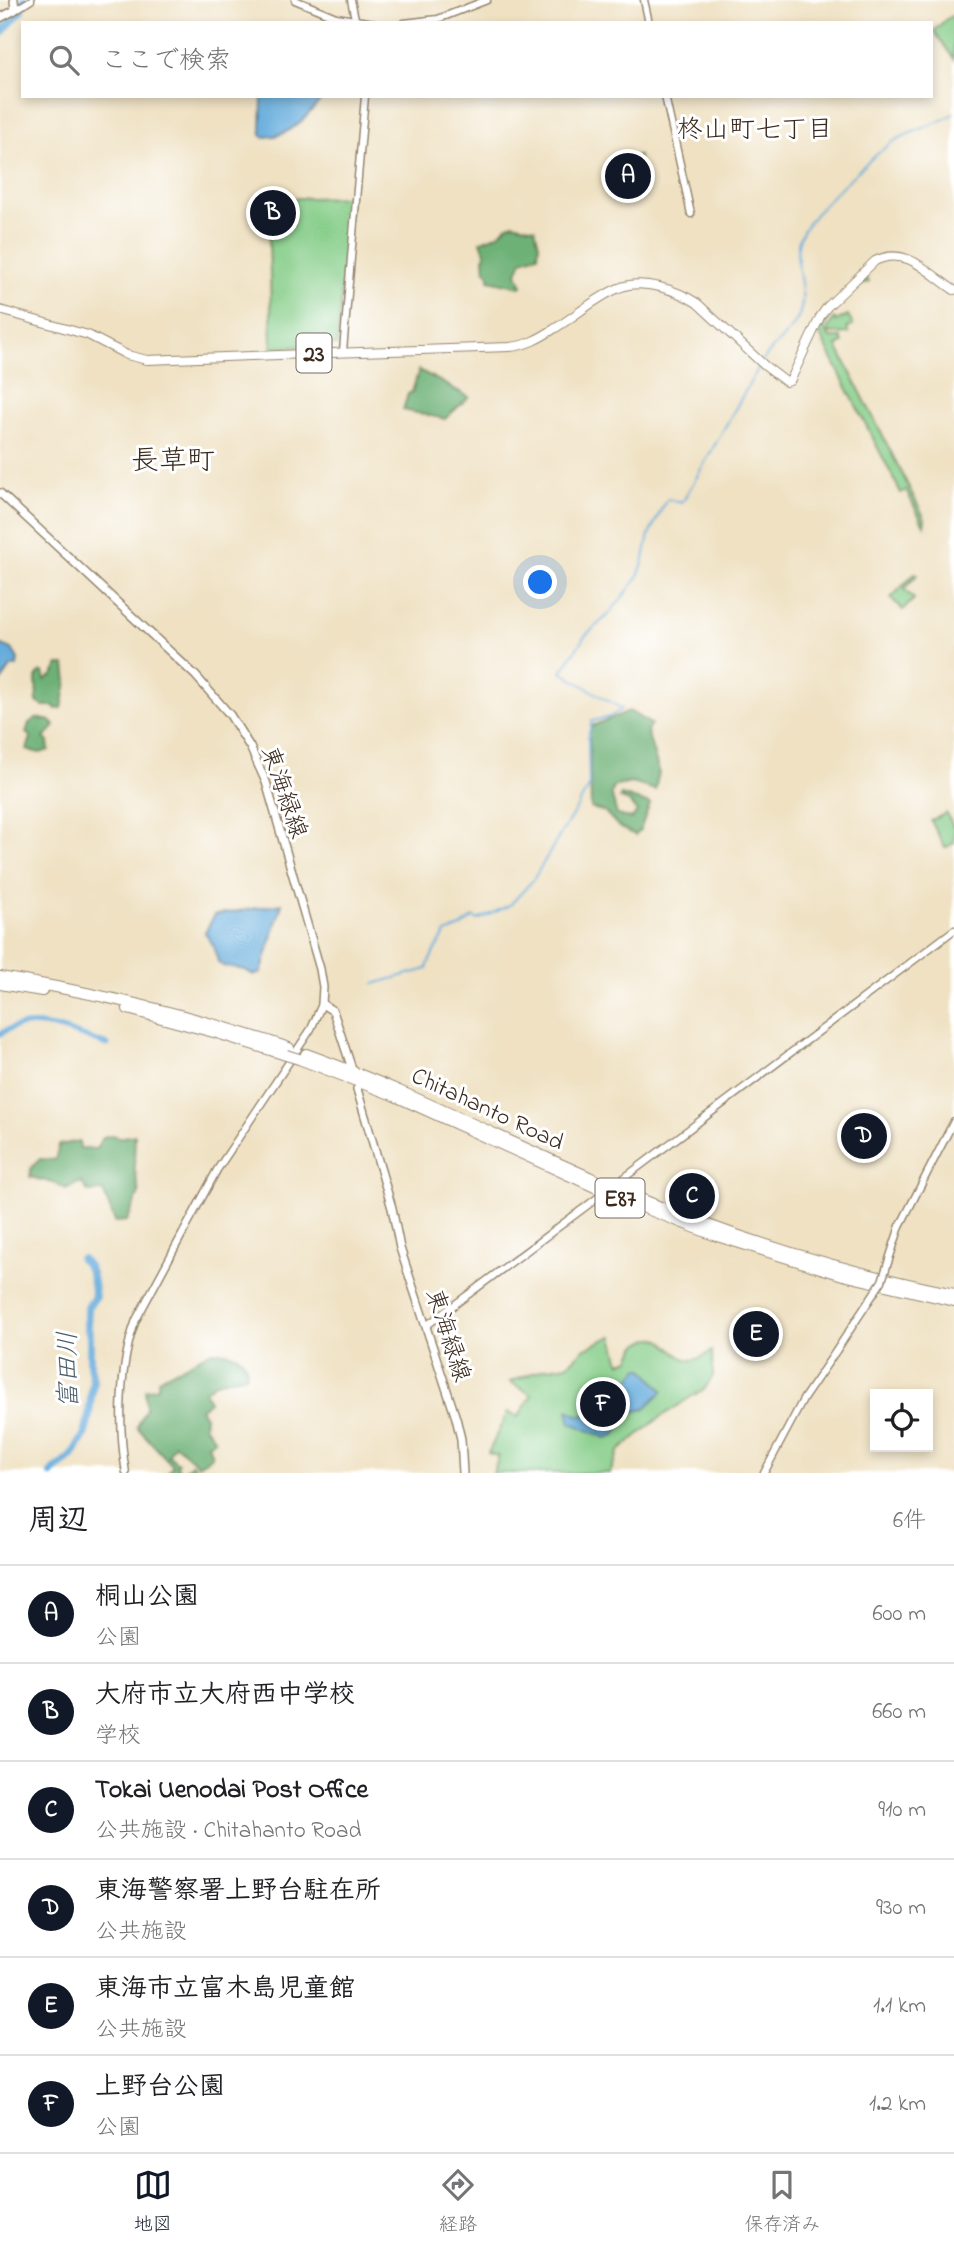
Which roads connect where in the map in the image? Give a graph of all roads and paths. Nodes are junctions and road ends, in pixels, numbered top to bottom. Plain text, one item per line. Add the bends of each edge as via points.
1 (31, 0) edge
2 (295, 0) edge
3 (351, 0) edge
4 (487, 0) edge
5 (644, 0) edge
6 (16, 6) edge
7 (0, 18) edge
8 (353, 21) edge
9 (356, 21) edge
10 (421, 21) edge
11 (649, 21) edge
12 (365, 98) edge
13 (665, 98) edge
14 (691, 214) dead end
15 (954, 290) edge
16 (0, 310) edge
17 (343, 351) junction
18 (0, 493) edge
19 (954, 930) edge
20 (0, 977) edge
21 (0, 984) edge
22 (322, 1003) junction
23 (288, 1051) junction
24 (301, 1056) junction
25 (351, 1066) dead end
26 (357, 1089) dead end
27 (954, 1121) edge
28 (616, 1184) dead end
29 (600, 1196) dead end
30 (954, 1294) edge
31 (954, 1301) edge
32 (426, 1326) junction
33 (126, 1473) edge
34 (463, 1473) edge
35 (764, 1473) edge

1 - 6 street
2 - 8 street
3 - 9 street
4 - 10 street
5 - 11 street
6 - 7 main road
12 - 17 street
13 - 14 street
15 - 17 main road, 23 via 907,258 883,258 827,307 790,381 782,381 689,298 635,285 620,287 546,334 516,347
16 - 17 main road, 23 via 88,334 136,359
18 - 22 main road, 東海緑線 via 195,675 230,715 266,782 320,970
19 - 28 street
20 - 23 highway, Chitahanto Road / E87 via 146,1007
21 - 23 highway, Chitahanto Road / E87 via 119,1007
22 - 25 main road, 東海緑線 via 333,1011
22 - 33 street via 310,1029 217,1170 136,1320 125,1363 122,1445
23 - 24 highway, Chitahanto Road / E87, bridge
24 - 30 highway, Chitahanto Road / E87 via 396,1088 621,1191 717,1229 852,1270
24 - 31 highway, Chitahanto Road / E87 via 610,1194 704,1231 822,1269
26 - 32 main road, 東海緑線
27 - 35 street, bridge via 900,1226 882,1281 804,1398
29 - 32 street
32 - 34 main road, 東海緑線 via 456,1418

